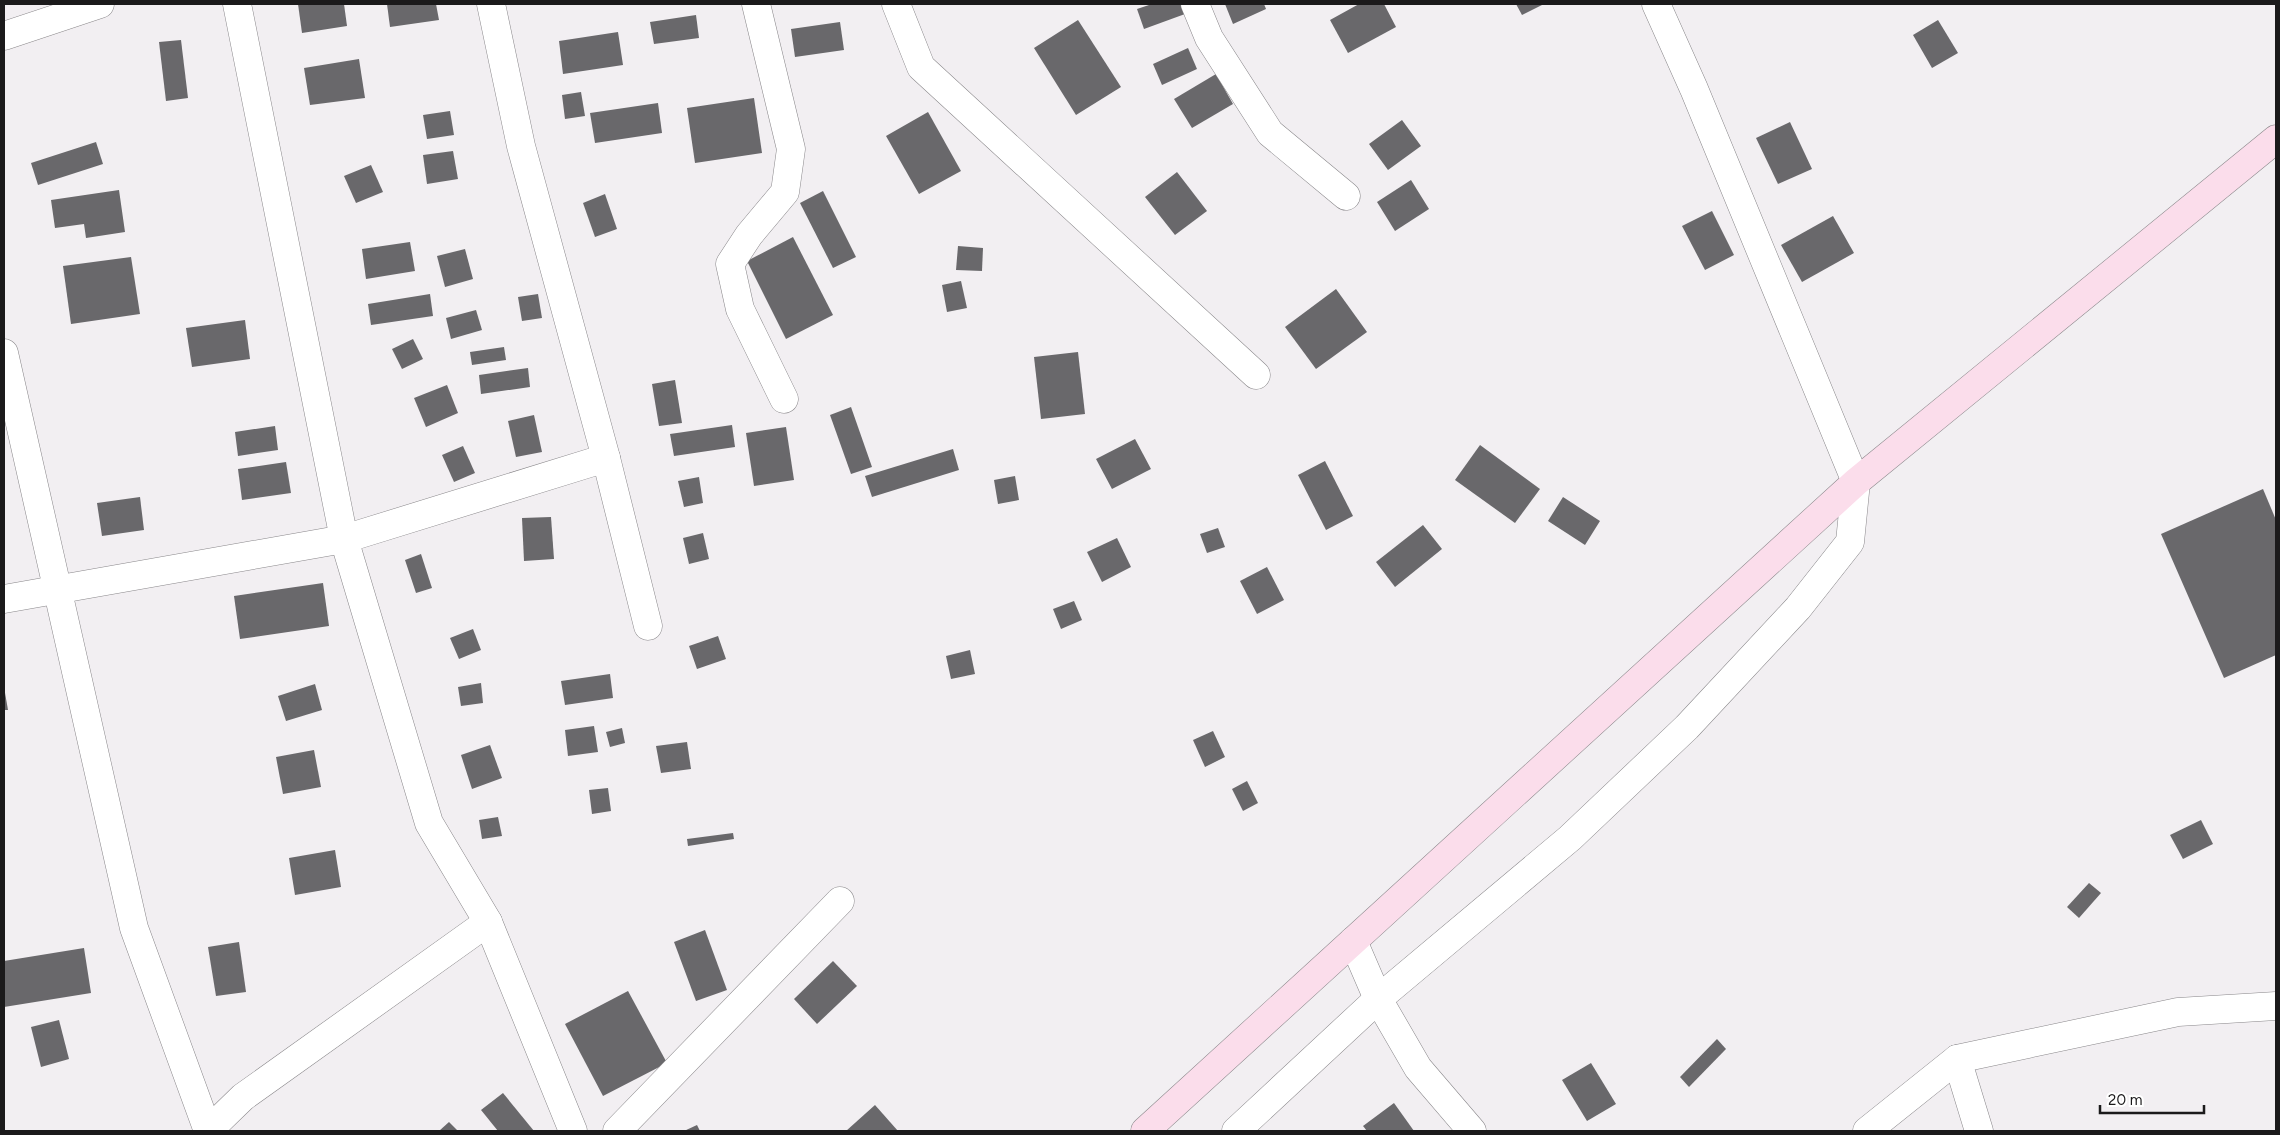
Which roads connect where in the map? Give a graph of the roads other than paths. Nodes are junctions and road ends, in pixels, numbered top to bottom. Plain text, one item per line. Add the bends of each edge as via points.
1 (100, 4) edge
2 (237, 4) edge
3 (492, 4) edge
4 (756, 4) edge
5 (896, 4) edge
6 (1195, 4) edge
7 (1656, 4) edge
8 (4, 36) edge
9 (2276, 139) edge
10 (1346, 196) dead end
11 (4, 353) edge
12 (1256, 375) dead end
13 (784, 399) dead end
14 (606, 458) junction
15 (1856, 482) junction
16 (344, 539) junction
17 (57, 588) junction
18 (4, 598) edge
19 (648, 626) dead end
20 (840, 902) dead end
21 (488, 922) junction
22 (1353, 941) junction
23 (1378, 999) junction
24 (2276, 1006) edge
25 (1957, 1059) junction
26 (572, 1131) edge
27 (616, 1131) edge
28 (1145, 1131) edge
29 (1236, 1131) edge
30 (1472, 1131) edge
31 (1867, 1131) edge
32 (1979, 1131) edge

1 - 8 street
2 - 16 street
3 - 14 street via 521,146
4 - 13 street via 791,149 785,192 749,234 730,264 740,309
5 - 12 street via 921,68
6 - 10 street via 1209,38 1270,134
7 - 15 street
9 - 15 main road
11 - 17 street
14 - 16 street
14 - 19 street
15 - 22 main road
15 - 23 street via 1850,542 1798,608 1687,727 1570,838
16 - 17 street
16 - 21 street via 430,823
17 - 18 street
17 - 21 street via 134,928 208,1131 243,1098
20 - 27 street
21 - 26 street
22 - 23 street
22 - 28 main road
23 - 29 street
23 - 30 street via 1418,1068
24 - 25 street via 2178,1012
25 - 31 street
25 - 32 street

